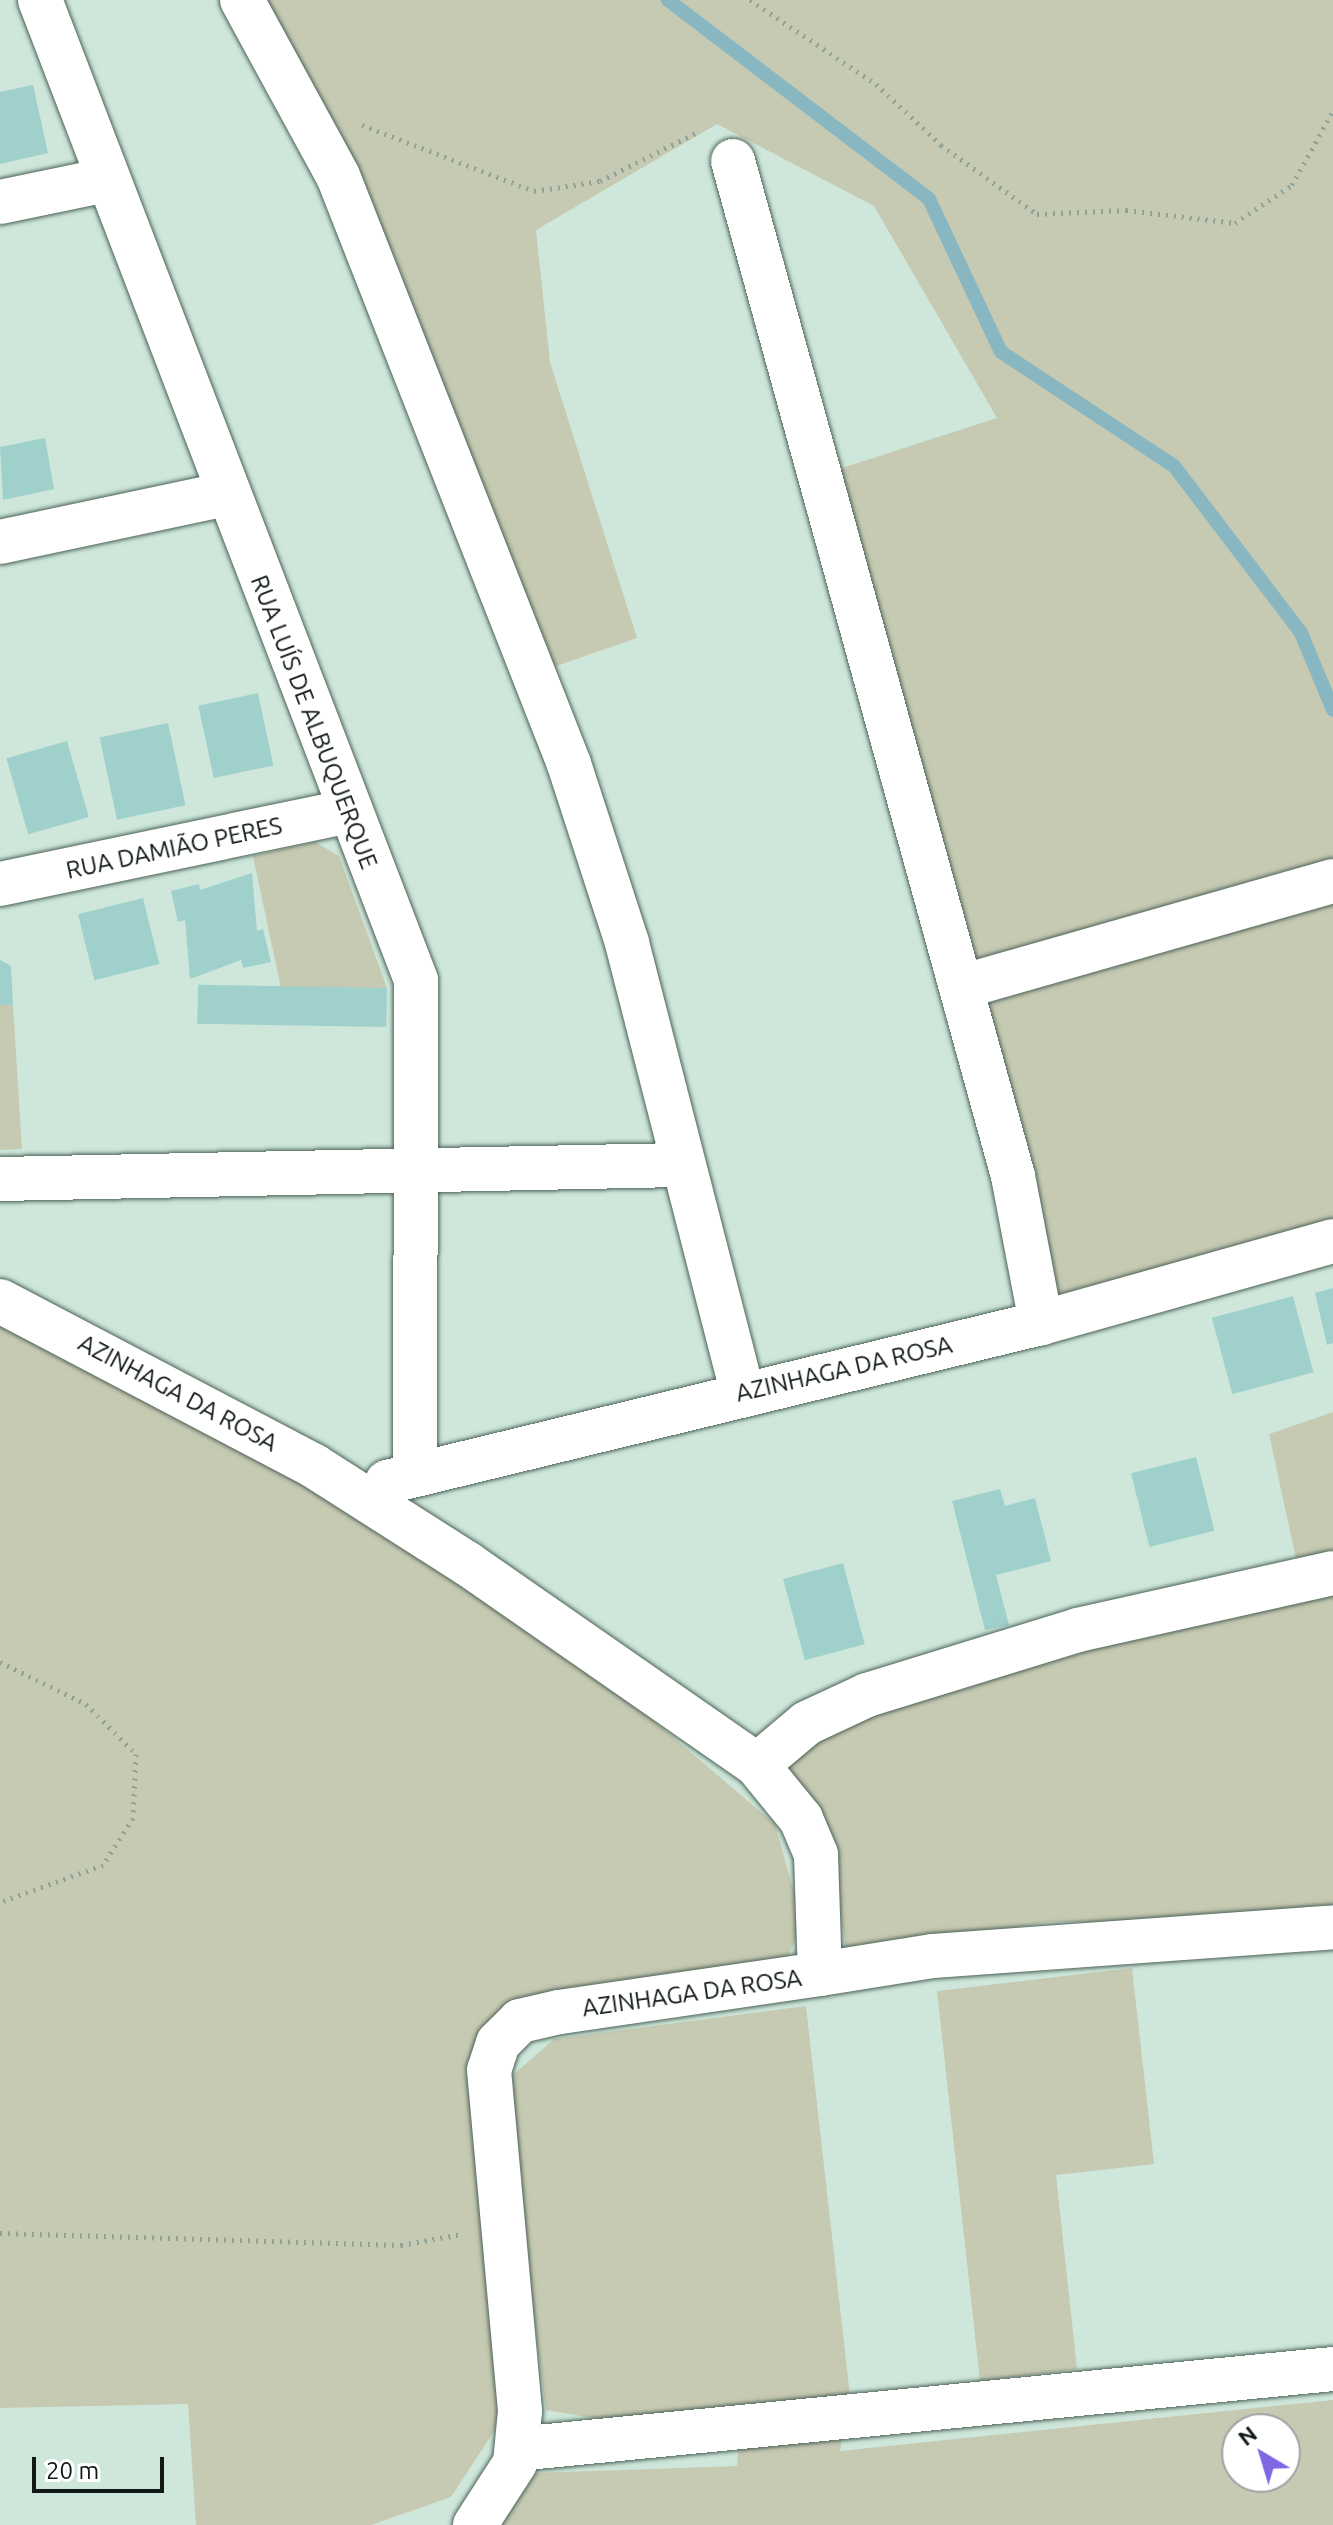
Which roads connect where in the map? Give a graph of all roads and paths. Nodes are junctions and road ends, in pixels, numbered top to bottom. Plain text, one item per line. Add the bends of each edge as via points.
1 (40, 0) edge
2 (242, 0) edge
3 (750, 0) edge
4 (303, 111) junction
5 (1333, 111) edge
6 (733, 161) joint
7 (106, 180) junction
8 (0, 202) edge
9 (226, 494) junction
10 (0, 542) edge
11 (348, 811) junction
12 (1333, 881) edge
13 (0, 884) edge
14 (961, 987) junction
15 (682, 1165) junction
16 (413, 1169) junction
17 (0, 1179) edge
18 (1333, 1241) edge
19 (0, 1301) edge
20 (1041, 1323) junction
21 (742, 1392) junction
22 (415, 1475) junction
23 (353, 1491) junction
24 (1333, 1573) edge
25 (0, 1662) edge
26 (757, 1765) junction
27 (0, 1902) edge
28 (1333, 1927) edge
29 (820, 1974) junction
30 (506, 2205) junction
31 (0, 2233) edge
32 (1333, 2369) edge
33 (517, 2449) junction
34 (472, 2524) edge

1 - 7 street, RUA LUÍS DE ALBUQUERQUE
2 - 4 street
3 - 5 path via 876,84 941,145 1037,214 1126,210 1235,223 1292,185
4 - 6 path via 381,130 534,191 600,181 717,124
4 - 15 street via 338,176 569,764 627,943
6 - 14 street
7 - 8 street
7 - 9 street, RUA LUÍS DE ALBUQUERQUE
9 - 10 street
9 - 11 street, RUA LUÍS DE ALBUQUERQUE
11 - 13 street, RUA DAMIÃO PERES
11 - 16 street, RUA LUÍS DE ALBUQUERQUE via 416,980
12 - 14 street
14 - 20 street via 1013,1176
15 - 16 street
15 - 21 street
16 - 17 street
16 - 22 street, RUA LUÍS DE ALBUQUERQUE
18 - 20 street, AZINHAGA DA ROSA
19 - 23 street, AZINHAGA DA ROSA
20 - 21 street, AZINHAGA DA ROSA
21 - 22 street, AZINHAGA DA ROSA
22 - 23 street, AZINHAGA DA ROSA
23 - 26 street, AZINHAGA DA ROSA
24 - 26 street via 1078,1630 867,1695 807,1723
25 - 27 path via 86,1704 136,1754 133,1818 103,1865
26 - 29 street, AZINHAGA DA ROSA via 801,1819 816,1855
28 - 29 street via 933,1956
29 - 30 street, AZINHAGA DA ROSA via 520,2021 498,2043 489,2070
30 - 31 path via 453,2240 401,2245
30 - 33 street, AZINHAGA DA ROSA
32 - 33 street
33 - 34 street

